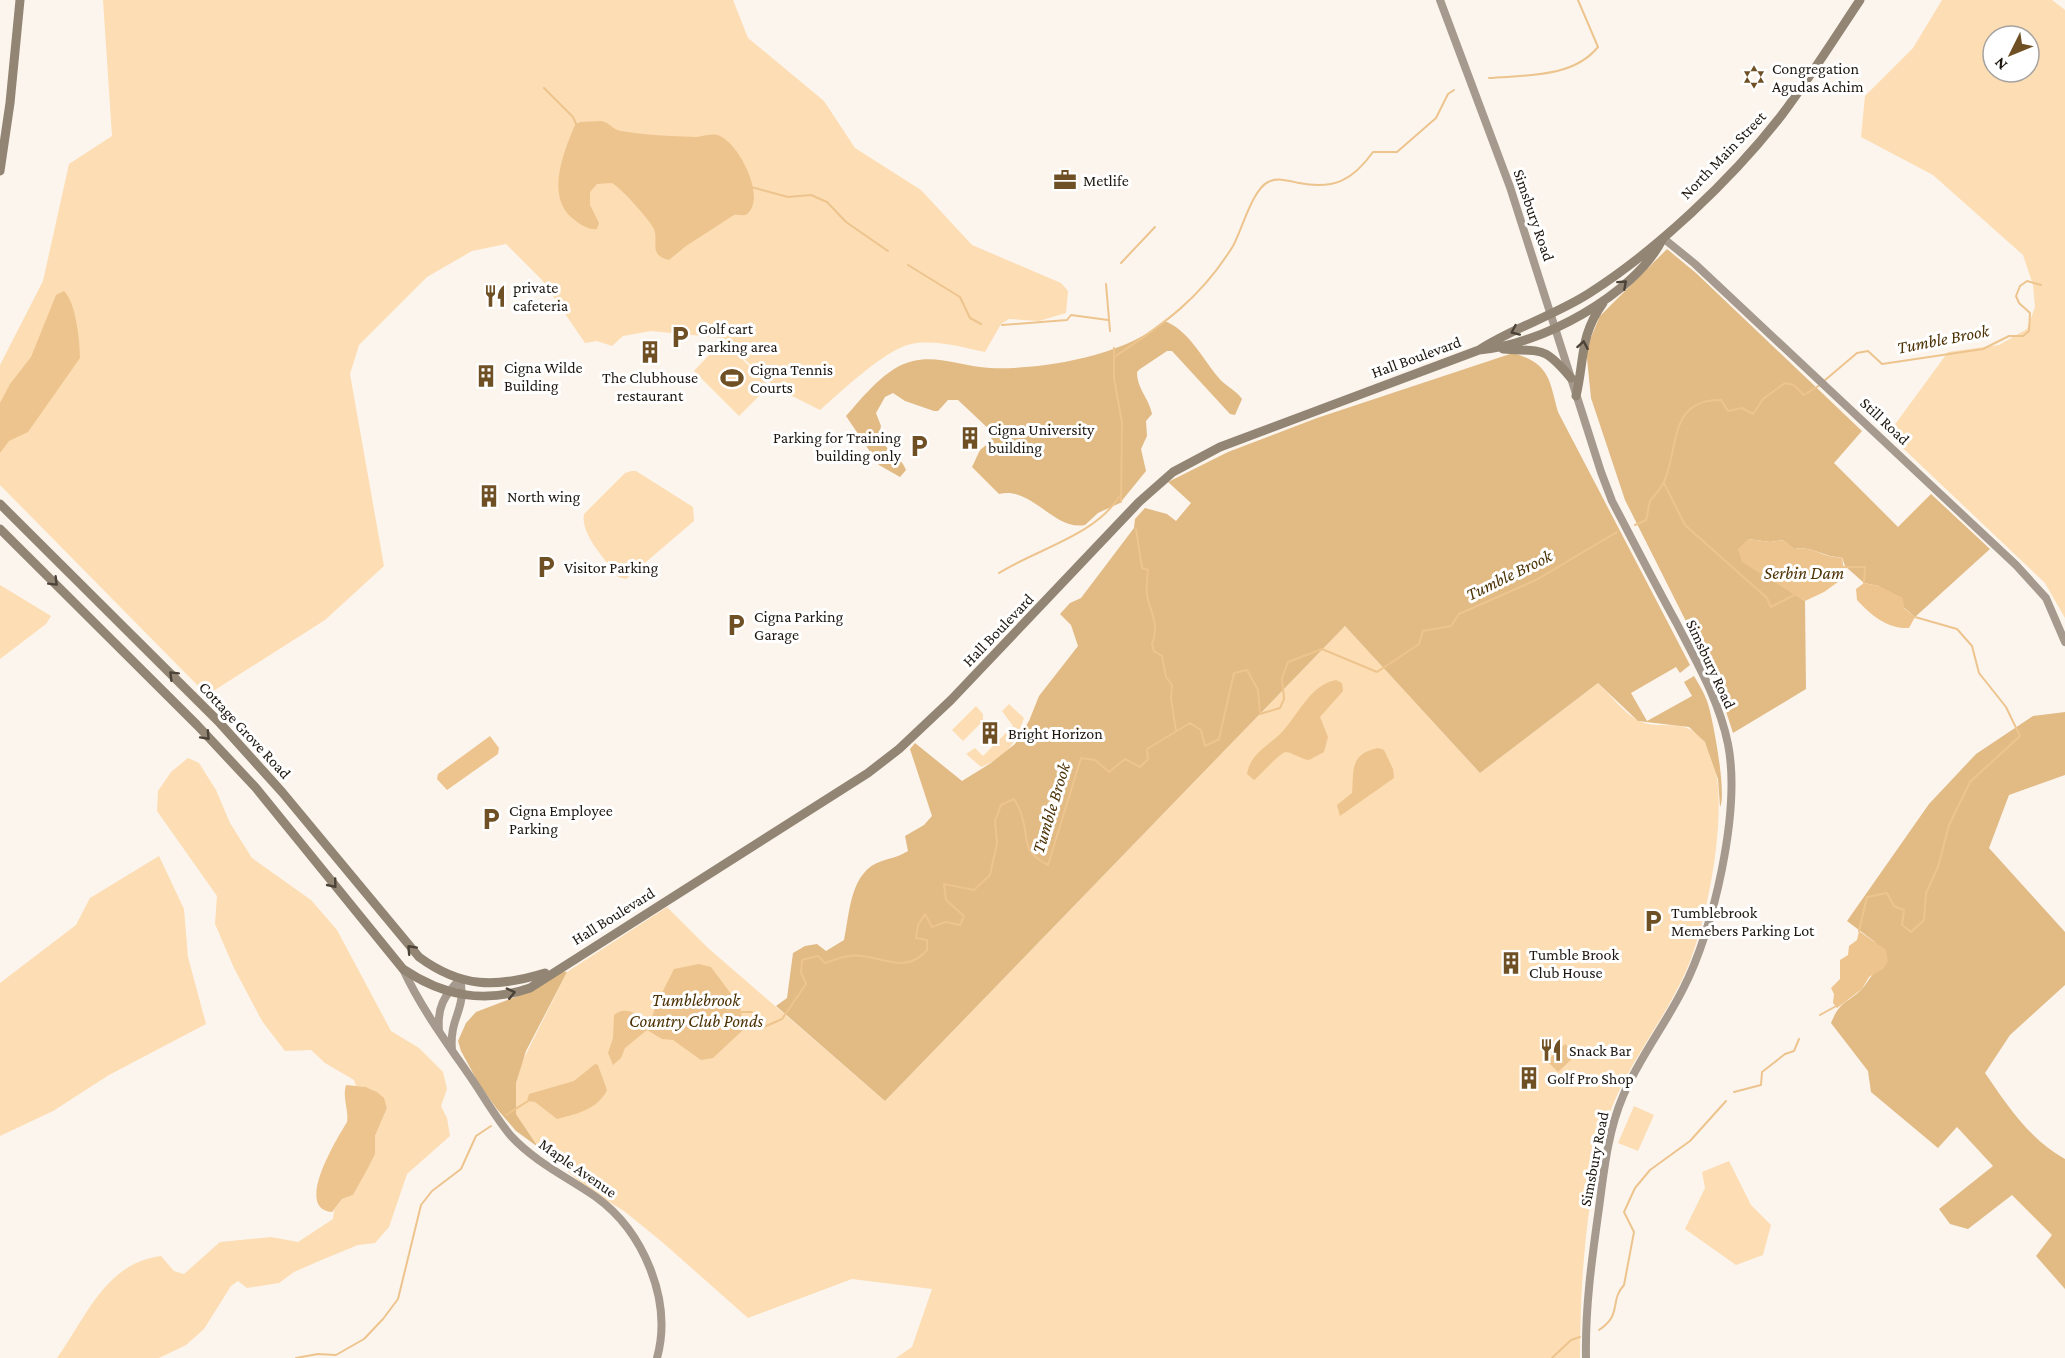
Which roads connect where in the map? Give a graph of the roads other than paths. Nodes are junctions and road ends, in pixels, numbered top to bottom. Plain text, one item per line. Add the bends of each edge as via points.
1 (20, 0) edge
2 (1440, 0) edge
3 (1860, 0) edge
4 (0, 171) edge
5 (1663, 238) junction
6 (1606, 300) junction
7 (1553, 315) junction
8 (1557, 327) junction
9 (1501, 349) junction
10 (1479, 350) junction
11 (1571, 378) junction
12 (1576, 396) junction
13 (0, 504) edge
14 (0, 529) edge
15 (31, 534) junction
16 (13, 541) junction
17 (2065, 642) edge
18 (403, 969) junction
19 (553, 971) junction
20 (460, 979) junction
21 (455, 994) junction
22 (439, 1034) junction
23 (452, 1050) junction
24 (657, 1358) edge
25 (1586, 1358) edge

1 - 4 main road
2 - 7 main road, Simsbury Road
3 - 5 main road, North Main Street via 1771,128
6 -> 5 main road, North Main Street via 1656,253
5 - 7 main road, North Main Street
5 - 17 main road, Still Road via 2033,582 2052,610
6 - 8 main road, North Main Street
12 -> 6 main road via 1584,337
7 - 8 main road, Simsbury Road
7 -> 10 main road, Hall Boulevard
8 - 9 main road, Hall Boulevard
8 - 11 main road, Simsbury Road
9 - 10 main road, Hall Boulevard
9 - 11 main road via 1539,350 1551,356
10 - 19 main road, Hall Boulevard via 1220,447 1173,472 1139,502 1022,628 899,749 868,773
11 - 12 main road, Simsbury Road
12 - 25 main road, Simsbury Road via 1612,501 1714,700 1728,745 1732,788 1723,853 1702,942 1684,987 1633,1075 1614,1120 1588,1289
13 - 15 main road, Cottage Grove Road
14 - 16 main road, Cottage Grove Road
15 - 16 main road
20 -> 15 main road, Cottage Grove Road via 441,973 419,957 218,720
16 -> 18 main road, Cottage Grove Road via 248,780
18 - 21 main road, Cottage Grove Road via 435,988
18 - 22 main road, Maple Avenue
19 - 20 main road, Hall Boulevard via 511,983
21 -> 19 main road, Hall Boulevard via 485,998 512,994 530,988
20 - 21 main road
20 - 21 main road
21 - 22 main road via 438,1013
21 - 23 main road via 462,1004 451,1027
22 - 23 main road, Maple Avenue
23 - 24 main road, Maple Avenue via 511,1136 616,1214 635,1239 649,1266 661,1312

